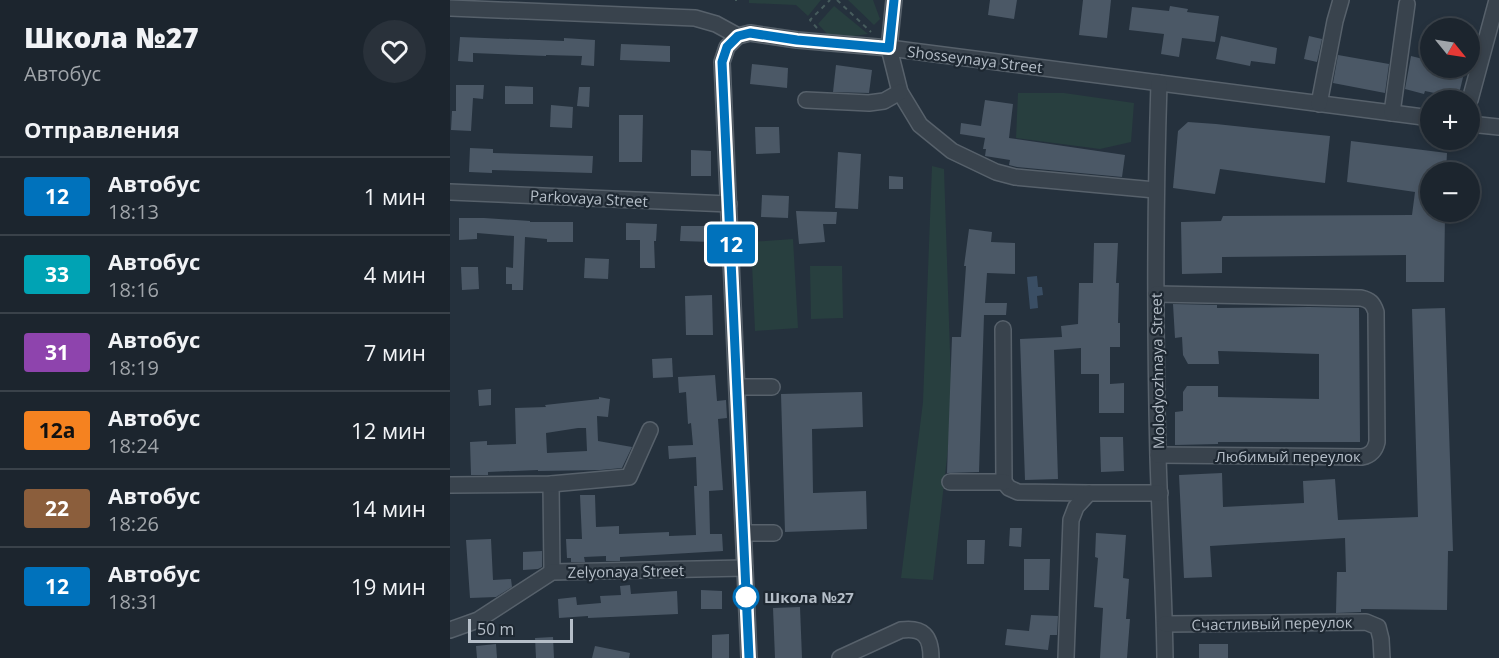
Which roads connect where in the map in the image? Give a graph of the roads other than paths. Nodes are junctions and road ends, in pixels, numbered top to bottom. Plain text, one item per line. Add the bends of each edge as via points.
1 (894, 0) edge
2 (1341, 0) edge
3 (1497, 0) edge
4 (1407, 4) dead end
5 (450, 8) edge
6 (738, 36) junction
7 (883, 43) junction
8 (1158, 83) junction
9 (1473, 90) edge
10 (900, 92) junction
11 (806, 100) dead end
12 (1319, 104) junction
13 (1392, 113) junction
14 (1420, 117) edge
15 (1480, 124) edge
16 (1499, 127) edge
17 (1155, 189) junction
18 (450, 192) edge
19 (729, 204) junction
20 (1156, 294) junction
21 (1003, 328) dead end
22 (737, 387) junction
23 (772, 387) dead end
24 (650, 430) dead end
25 (1158, 455) junction
26 (950, 482) dead end
27 (1004, 482) junction
28 (551, 484) junction
29 (450, 485) edge
30 (1089, 493) junction
31 (1160, 493) junction
32 (744, 533) junction
33 (774, 533) dead end
34 (745, 568) junction
35 (552, 573) junction
36 (1165, 624) junction
37 (450, 630) edge
38 (749, 658) edge
39 (840, 658) edge
40 (931, 658) edge
41 (1066, 658) edge
42 (1165, 658) edge
43 (1382, 658) edge

1 - 7 street
2 - 12 street
3 - 9 street
4 - 13 street
5 - 6 street, Shosseynaya Street via 695,18
6 - 7 street, Shosseynaya Street via 750,33 797,40
6 - 19 street via 727,47 722,62
7 - 8 street, Shosseynaya Street
7 - 10 street
8 - 12 street, Shosseynaya Street
8 - 17 street, Molodyozhnaya Street
10 - 11 street via 884,101 869,103
10 - 17 street via 920,125 952,151 996,172
12 - 13 street, Shosseynaya Street
13 - 14 street, Shosseynaya Street
15 - 16 street
17 - 20 street, Molodyozhnaya Street
18 - 19 street, Parkovaya Street
19 - 22 street
20 - 25 street, Molodyozhnaya Street
20 - 25 street, Любимый переулок via 1362,298 1369,300 1376,312 1377,442 1370,455
21 - 27 street
22 - 23 street
22 - 32 street
24 - 28 street via 629,477
25 - 31 street, Molodyozhnaya Street
26 - 27 street
27 - 30 street via 1018,492
28 - 29 street
28 - 35 street
30 - 31 street
30 - 41 street via 1076,507 1071,520
31 - 36 street, Molodyozhnaya Street
32 - 33 street
32 - 34 street
34 - 35 street, Zelyonaya Street
34 - 38 street
35 - 37 street, Zelyonaya Street via 478,620
36 - 42 street, Molodyozhnaya Street
36 - 43 street, Счастливый переулок via 1366,622 1378,627
39 - 40 street via 910,629 926,636 931,644

